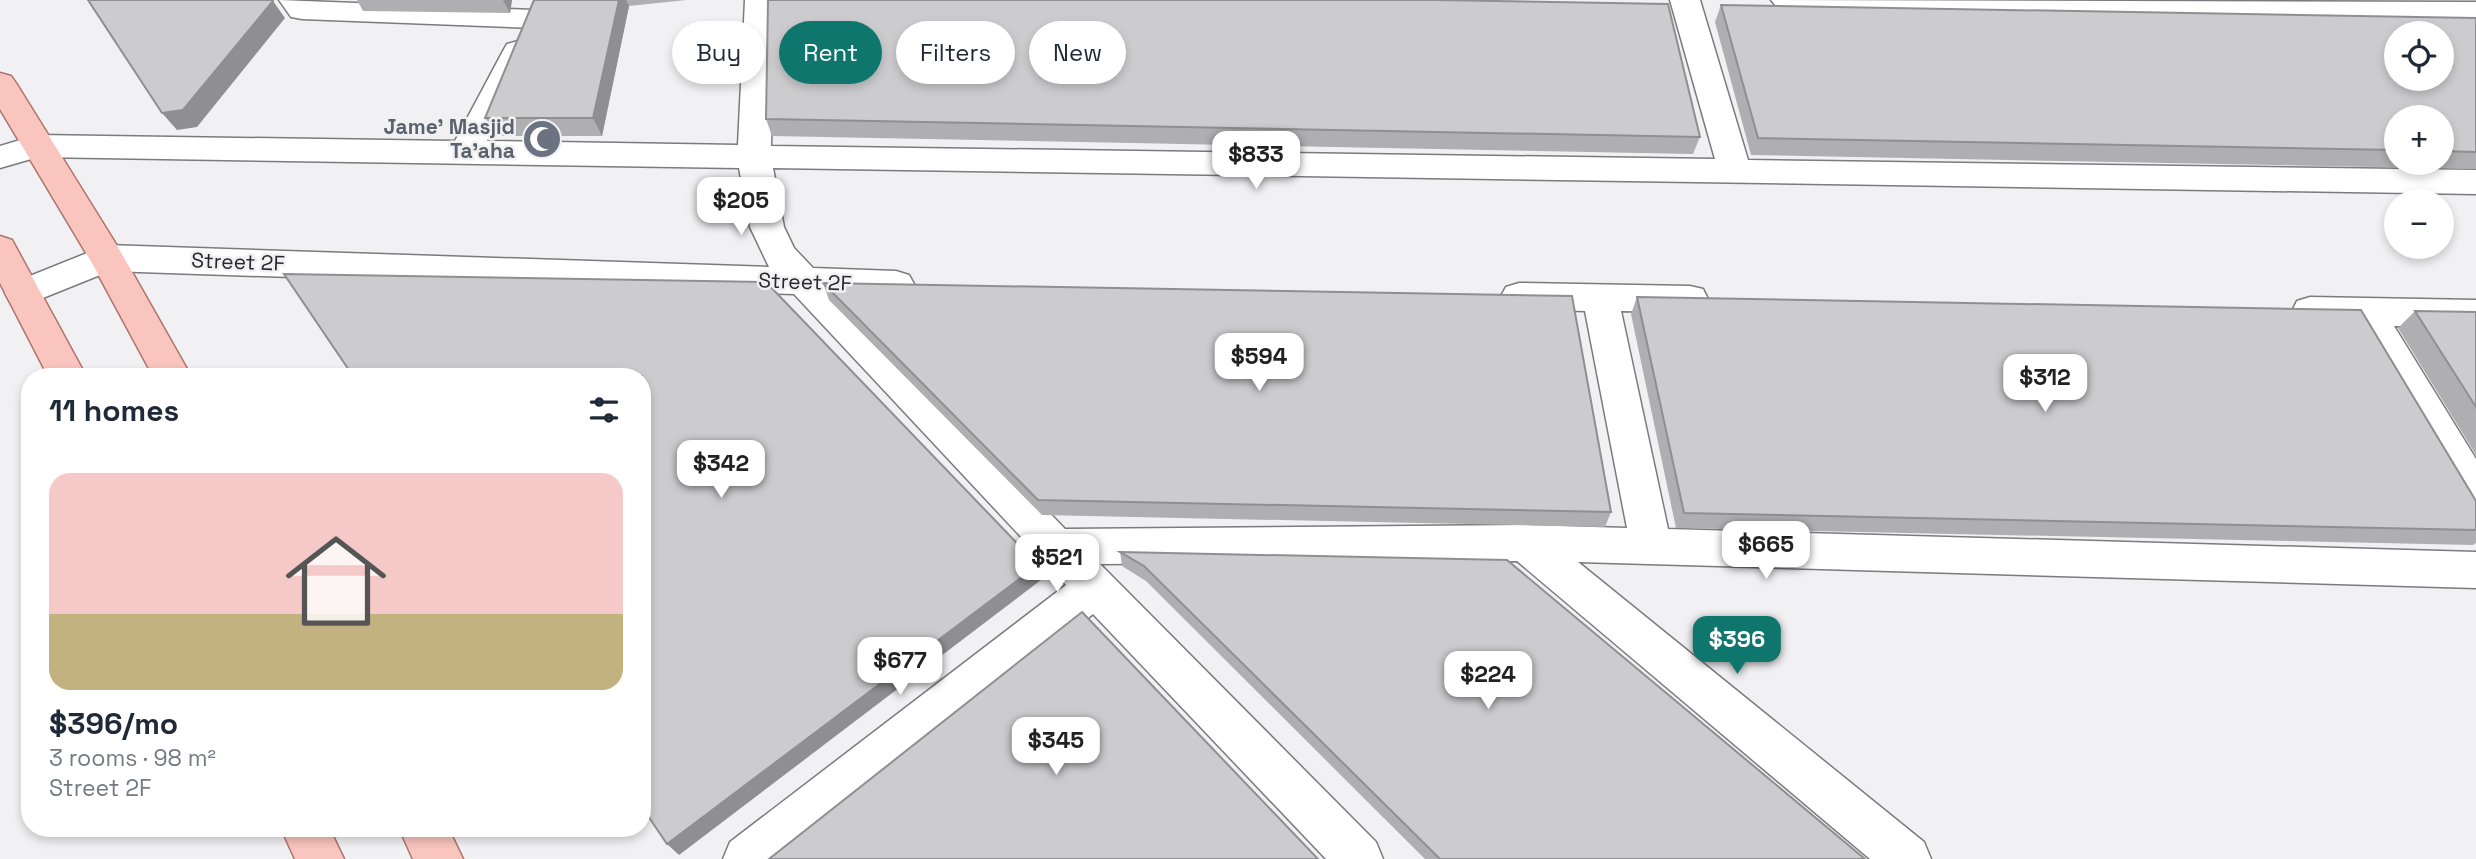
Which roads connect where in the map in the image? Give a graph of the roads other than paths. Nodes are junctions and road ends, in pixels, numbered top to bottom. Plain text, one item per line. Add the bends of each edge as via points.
1 (294, 0) edge
2 (760, 0) edge
3 (1685, 0) edge
4 (1786, 0) edge
5 (1929, 1) edge
6 (2232, 4) edge
7 (357, 6) edge
8 (536, 9) edge
9 (2476, 11) edge
10 (0, 83) edge
11 (37, 146) junction
12 (466, 151) junction
13 (753, 155) junction
14 (0, 157) edge
15 (1735, 172) junction
16 (2476, 183) edge
17 (0, 249) edge
18 (107, 258) junction
19 (804, 282) junction
20 (930, 285) edge
21 (23, 293) junction
22 (1489, 295) edge
23 (1600, 298) junction
24 (1726, 300) edge
25 (2283, 311) edge
26 (2366, 312) junction
27 (2476, 314) edge
28 (63, 368) edge
29 (168, 368) edge
30 (2476, 494) edge
31 (1525, 543) junction
32 (1055, 547) junction
33 (1651, 547) junction
34 (2476, 570) edge
35 (1094, 588) junction
36 (309, 837) edge
37 (427, 837) edge
38 (320, 859) edge
39 (439, 859) edge
40 (747, 859) edge
41 (1359, 859) edge
42 (1907, 859) edge

1 - 7 street via 302,10
2 - 13 street
3 - 15 street
4 - 5 street
5 - 6 street
6 - 9 street
7 - 8 street
8 - 12 street
10 - 11 main road
11 - 12 street
11 - 14 street
11 - 18 main road
12 - 13 street
13 - 15 street
13 - 19 street via 769,235 779,255
15 - 16 street
17 - 21 main road
18 - 19 street, Street 2F
18 - 21 street, Street 2F
18 - 29 main road
19 - 20 street, Street 2F
19 - 32 street
21 - 28 main road
22 - 23 street
23 - 24 street
23 - 33 street
25 - 26 street
26 - 27 street
26 - 30 street
31 - 32 street
31 - 33 street
31 - 42 street
32 - 35 street
33 - 34 street
35 - 40 street
35 - 41 street
36 - 38 main road
37 - 39 main road

